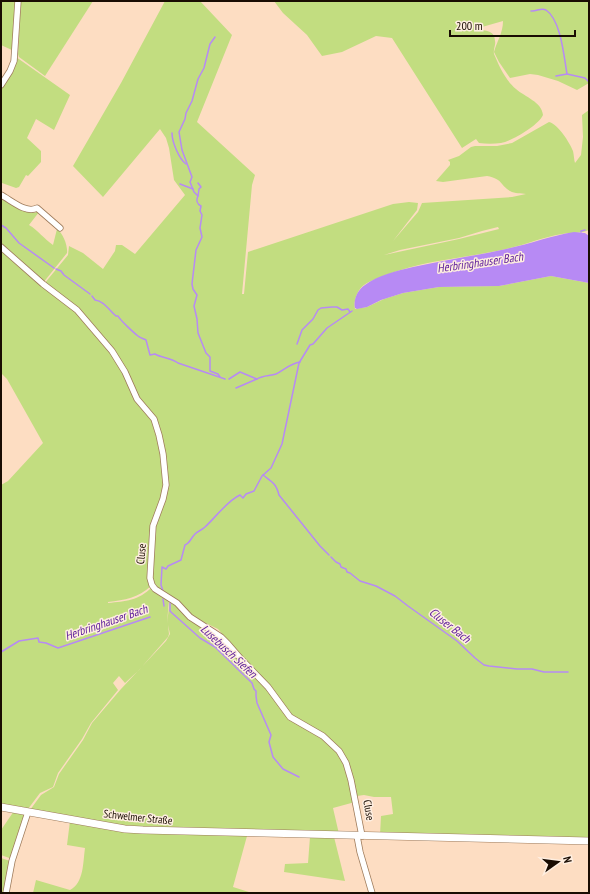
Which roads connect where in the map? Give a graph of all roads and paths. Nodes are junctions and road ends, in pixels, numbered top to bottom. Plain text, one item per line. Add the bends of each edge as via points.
1 (18, 1) edge
2 (1, 85) edge
3 (1, 195) edge
4 (60, 228) dead end
5 (1, 247) edge
6 (1, 807) edge
7 (28, 812) junction
8 (247, 833) joint
9 (360, 836) junction
10 (589, 841) edge
11 (6, 893) edge
12 (372, 893) edge

1 - 2 street via 14,61
3 - 4 street via 24,208 37,208
5 - 9 street, Cluse via 76,310 112,350 126,372 137,399 154,419 162,450 166,485 153,526 150,578 152,585 179,605 190,617 221,637 268,687 290,717 323,736 339,751 351,780
6 - 7 main road, Schwelmer Straße
7 - 8 main road, Schwelmer Straße via 143,830
7 - 11 street via 12,861
8 - 9 main road, Cluse
9 - 10 main road, Cluse
9 - 12 street via 360,852

